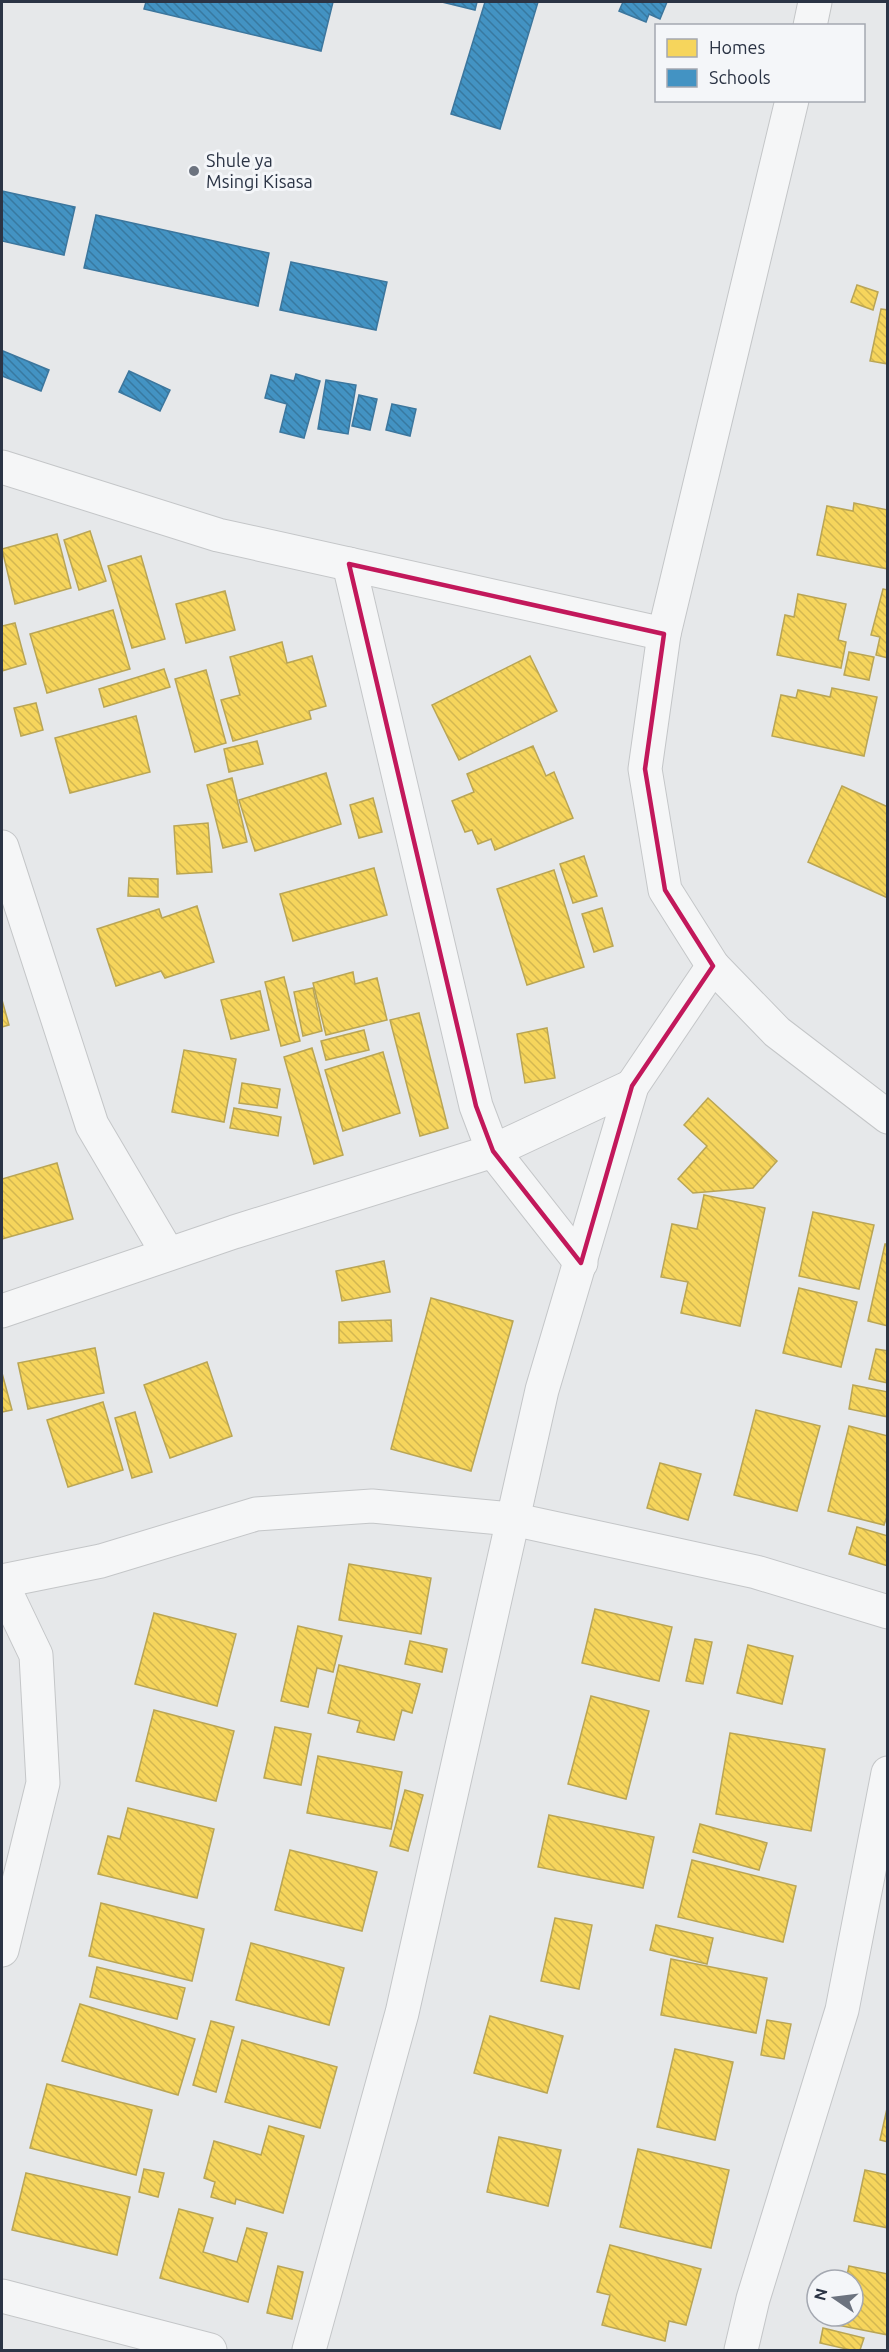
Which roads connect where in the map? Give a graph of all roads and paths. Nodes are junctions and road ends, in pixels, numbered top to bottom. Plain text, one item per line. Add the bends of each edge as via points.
1 (815, 2) edge
2 (810, 24) edge
3 (792, 102) edge
4 (2, 468) edge
5 (349, 564) junction
6 (664, 634) junction
7 (2, 847) edge
8 (713, 966) junction
9 (632, 1086) junction
10 (888, 1117) edge
11 (493, 1151) junction
12 (168, 1254) junction
13 (581, 1263) junction
14 (2, 1311) edge
15 (512, 1519) junction
16 (2, 1583) edge
17 (888, 1612) edge
18 (888, 1773) edge
19 (2, 1950) edge
20 (2, 2296) edge
21 (210, 2350) edge
22 (309, 2350) edge
23 (741, 2350) edge

1 - 2 street
3 - 6 street
4 - 5 street via 218,535
5 - 6 street
5 - 11 street via 476,1106
6 - 8 street via 645,769 664,890
7 - 12 street via 92,1125
8 - 9 street
8 - 10 street via 777,1032
9 - 11 street
9 - 13 street
11 - 12 street
11 - 13 street
12 - 14 street
13 - 15 street via 542,1390
15 - 16 street via 372,1506 256,1514 101,1561
15 - 17 street via 756,1572
15 - 22 street via 402,2013
16 - 19 street via 36,1655 43,1783
18 - 23 street via 842,2010 753,2299
20 - 21 street

